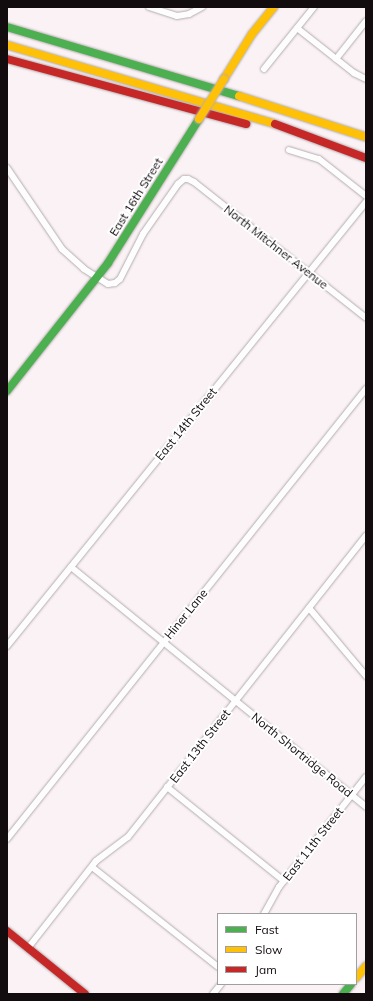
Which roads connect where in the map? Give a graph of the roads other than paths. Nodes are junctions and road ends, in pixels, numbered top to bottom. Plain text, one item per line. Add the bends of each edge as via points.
1 (149, 7) edge
2 (202, 7) edge
3 (274, 7) edge
4 (314, 7) edge
5 (366, 22) edge
6 (7, 27) edge
7 (297, 28) junction
8 (7, 45) edge
9 (7, 59) edge
10 (336, 59) junction
11 (264, 69) dead end
12 (366, 79) edge
13 (366, 137) edge
14 (308, 138) junction
15 (289, 150) dead end
16 (366, 158) edge
17 (7, 168) edge
18 (366, 196) edge
19 (366, 202) edge
20 (308, 273) junction
21 (97, 278) junction
22 (366, 318) edge
23 (366, 389) edge
24 (7, 391) edge
25 (366, 536) edge
26 (70, 567) junction
27 (309, 608) junction
28 (163, 643) junction
29 (7, 646) edge
30 (366, 676) edge
31 (235, 701) junction
32 (366, 777) edge
33 (167, 787) junction
34 (352, 795) junction
35 (366, 807) edge
36 (7, 839) edge
37 (92, 867) junction
38 (284, 881) junction
39 (265, 913) edge
40 (7, 931) edge
41 (28, 948) junction
42 (217, 966) edge
43 (366, 966) edge
44 (357, 977) edge
45 (220, 985) edge
46 (350, 985) edge
47 (85, 994) edge
48 (213, 994) edge
49 (343, 994) edge

1 - 2 street via 177,16 189,14
3 - 21 main road, East 16th Street, bridge via 252,34 130,230
4 - 7 street
5 - 10 street
6 - 13 main road via 308,117
7 - 10 street
7 - 11 street
8 - 14 main road via 278,126
9 - 14 main road via 276,132
10 - 12 street
14 - 16 main road
15 - 18 street via 319,159
17 - 21 street via 56,241 75,262
19 - 20 street, East 14th Street
20 - 21 street, North Mitchner Avenue via 193,181 184,179 143,234 120,279 110,284
20 - 22 street, North Mitchner Avenue
20 - 26 street, East 14th Street
21 - 24 main road, East 16th Street
23 - 28 street, Hiner Lane
25 - 27 street, East 13th Street
26 - 28 street, North Shortridge Road
26 - 29 street, East 14th Street
27 - 30 street
27 - 31 street, East 13th Street
28 - 31 street, North Shortridge Road
28 - 36 street, Hiner Lane
31 - 33 street, East 13th Street
31 - 34 street, North Shortridge Road
32 - 34 street, East 11th Street
33 - 37 street, East 13th Street via 128,837 96,861
33 - 38 street
34 - 35 street, North Shortridge Road
34 - 38 street, East 11th Street
37 - 41 street, East 13th Street
37 - 42 street
38 - 39 street, East 11th Street
40 - 41 main road
41 - 47 main road
43 - 44 main road
45 - 48 street
46 - 49 main road

